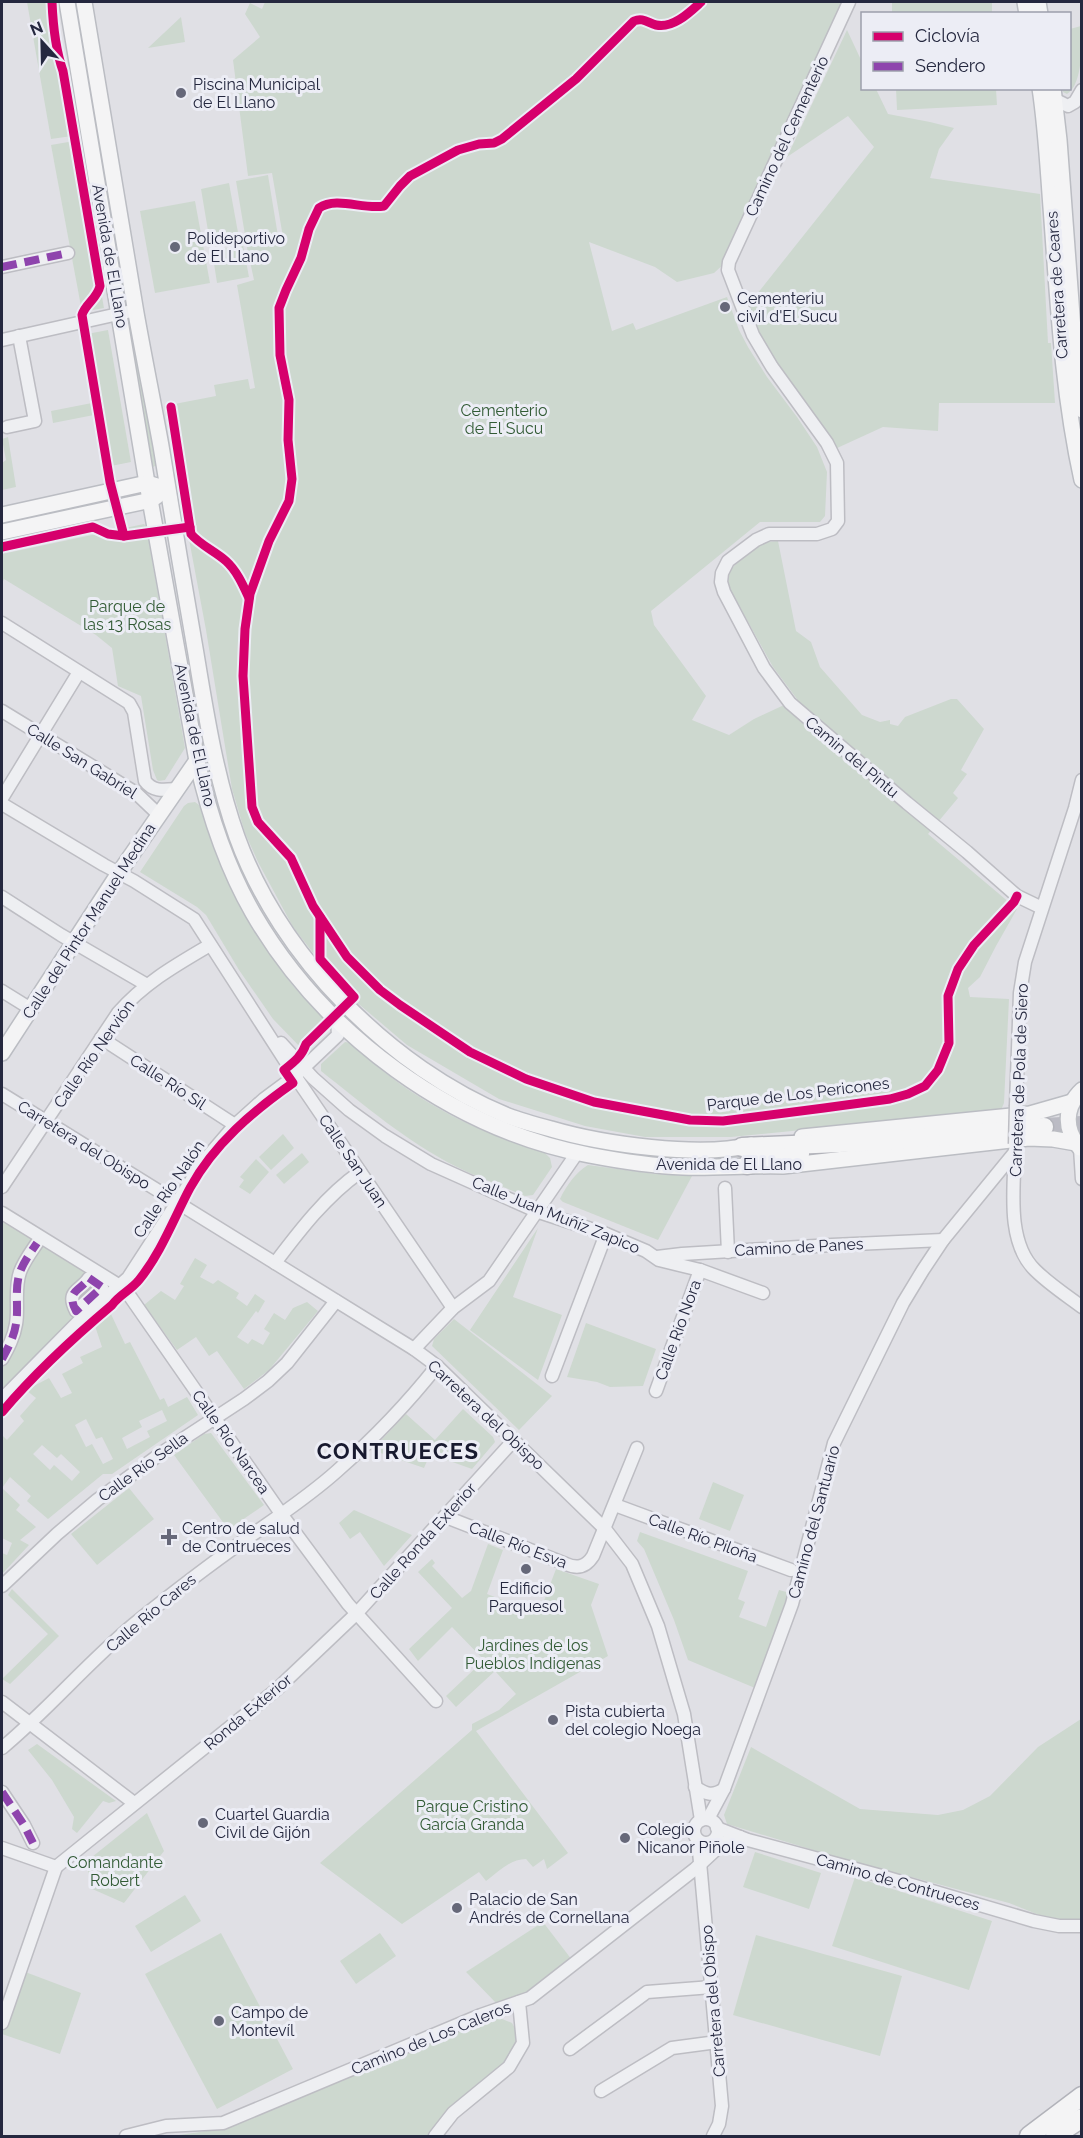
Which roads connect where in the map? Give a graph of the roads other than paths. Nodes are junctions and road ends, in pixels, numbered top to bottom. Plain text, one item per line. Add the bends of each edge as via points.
1 (67, 2) edge
2 (84, 2) edge
3 (849, 2) edge
4 (1040, 90) edge
5 (1082, 90) edge
6 (1053, 94) edge
7 (68, 252) dead end
8 (2, 267) edge
9 (1070, 292) junction
10 (136, 310) junction
11 (120, 313) junction
12 (19, 336) junction
13 (2, 340) edge
14 (1082, 343) edge
15 (1078, 407) edge
16 (7, 427) dead end
17 (1082, 480) edge
18 (147, 483) junction
19 (166, 489) junction
20 (151, 500) junction
21 (2, 515) edge
22 (2, 532) edge
23 (728, 561) joint
24 (2, 623) edge
25 (79, 672) junction
26 (2, 711) edge
27 (210, 729) junction
28 (40, 734) junction
29 (197, 761) junction
30 (1082, 780) edge
31 (145, 781) junction
32 (176, 789) junction
33 (136, 793) junction
34 (205, 796) junction
35 (1080, 796) edge
36 (2, 798) edge
37 (2, 804) edge
38 (159, 815) junction
39 (119, 873) junction
40 (2, 897) edge
41 (1042, 908) junction
42 (74, 942) junction
43 (210, 945) junction
44 (147, 985) junction
45 (2, 991) edge
46 (31, 1009) junction
47 (359, 1017) junction
48 (341, 1028) junction
49 (101, 1038) junction
50 (2, 1053) edge
51 (299, 1072) junction
52 (330, 1093) junction
53 (2, 1094) edge
54 (1077, 1096) edge
55 (313, 1102) junction
56 (46, 1122) junction
57 (235, 1125) junction
58 (1044, 1127) tunnel mouth
59 (1079, 1147) edge
60 (1015, 1148) junction
61 (577, 1153) junction
62 (745, 1156) junction
63 (360, 1172) junction
64 (1082, 1179) edge
65 (2, 1187) edge
66 (726, 1188) dead end
67 (176, 1202) junction
68 (536, 1211) junction
69 (2, 1213) edge
70 (606, 1234) junction
71 (943, 1240) junction
72 (37, 1243) dead end
73 (728, 1252) junction
74 (655, 1257) junction
75 (275, 1263) junction
76 (700, 1270) junction
77 (120, 1286) junction
78 (763, 1293) dead end
79 (336, 1301) junction
80 (1082, 1307) edge
81 (453, 1308) junction
82 (414, 1349) junction
83 (2, 1359) edge
84 (437, 1366) junction
85 (552, 1376) dead end
86 (656, 1391) dead end
87 (2, 1399) edge
88 (214, 1417) junction
89 (514, 1440) junction
90 (637, 1448) dead end
91 (615, 1505) junction
92 (282, 1515) junction
93 (446, 1517) junction
94 (605, 1529) junction
95 (791, 1570) dead end
96 (2, 1586) edge
97 (356, 1614) junction
98 (2, 1701) edge
99 (436, 1701) dead end
100 (31, 1724) junction
101 (2, 1748) edge
102 (695, 1787) junction
103 (724, 1789) junction
104 (2, 1792) edge
105 (134, 1803) junction
106 (709, 1822) junction
107 (740, 1837) junction
108 (698, 1840) junction
109 (716, 1842) junction
110 (33, 1844) dead end
111 (2, 1848) edge
112 (705, 1861) junction
113 (56, 1867) junction
114 (1082, 1926) edge
115 (712, 1987) junction
116 (519, 2002) junction
117 (2, 2023) edge
118 (717, 2042) junction
119 (570, 2049) dead end
120 (601, 2091) dead end
121 (1082, 2096) edge
122 (1082, 2118) edge
123 (126, 2136) edge
124 (435, 2136) edge
125 (713, 2136) edge
126 (1029, 2136) edge
127 (1055, 2136) edge

1 - 11 main road, Avenida de El Llano
2 - 10 main road, Avenida de El Llano
3 - 23 street, Camino del Cementerio via 728,270 753,335 837,463 838,521 832,529 818,534 769,534
4 - 15 main road, Carretera de Ceares via 1063,371
5 - 6 street via 1075,102 1065,106
6 - 9 main road, Carretera de Ceares
7 - 8 street
9 - 14 street
9 - 15 main road, Carretera de Ceares
10 - 11 street
10 - 19 main road, Avenida de El Llano
11 - 12 street
11 - 18 main road, Avenida de El Llano
12 - 13 street
12 - 16 street via 35,421
15 - 17 main road, Carretera de Ceares
18 - 19 main road
18 - 20 main road, Avenida de El Llano
18 - 21 main road
19 - 20 main road
19 - 27 main road, Avenida de El Llano
20 - 22 main road
20 - 29 main road, Avenida de El Llano
23 - 41 street, Camin del Pintu via 722,573 724,592 764,668 790,703 1017,896
24 - 25 street
25 - 28 street
25 - 31 street via 129,703 134,712
26 - 28 street, Calle San Gabriel
27 - 29 main road, Calle del Pintor Manuel Medina
27 - 47 main road, Avenida de El Llano via 221,785 238,839 263,893 318,974
28 - 33 street, Calle San Gabriel
28 - 36 street
29 - 32 main road, Calle del Pintor Manuel Medina
29 - 34 main road, Avenida de El Llano
30 - 35 street, Carretera de Pola de Siero
31 - 32 street via 149,787 160,790
31 - 33 street via 143,790
32 - 34 main road via 189,787
32 - 38 main road, Calle del Pintor Manuel Medina
33 - 38 street, Calle San Gabriel
34 - 48 main road, Avenida de El Llano via 231,871 254,914
35 - 41 street, Carretera de Pola de Siero
37 - 39 street, Calle San Juan
38 - 39 main road, Calle del Pintor Manuel Medina
39 - 42 main road, Calle del Pintor Manuel Medina
39 - 43 street, Calle San Juan via 194,919
40 - 42 street
41 - 60 street, Carretera de Pola de Siero, bridge via 1020,993
42 - 44 street
42 - 46 main road, Calle del Pintor Manuel Medina
43 - 44 street, Calle Río Nervión
43 - 51 street, Calle San Juan
44 - 49 street, Calle Río Nervión via 135,994
45 - 46 street
46 - 50 main road, Calle del Pintor Manuel Medina
47 - 48 street, Calle Río Nalón
47 - 62 main road, Avenida de El Llano via 425,1071 509,1116 608,1142
48 - 51 street, Calle Río Nalón
48 - 61 main road, Avenida de El Llano via 424,1089 468,1114
49 - 56 street, Calle Río Nervión
49 - 57 street, Calle Río Sil
51 - 52 street, Calle Juan Muñíz Zapico
51 - 55 street, Calle San Juan
51 - 57 street, Calle Río Nalón
52 - 55 street via 322,1092
52 - 68 street, Calle Juan Muñíz Zapico via 385,1136 430,1164
53 - 56 street, Carretera del Obispo
54 - 59 main road via 1068,1123
54 - 62 main road, Avenida de El Llano via 1030,1114 771,1140
55 - 63 street, Calle San Juan
56 - 65 street, Calle Río Nervión
56 - 67 street, Carretera del Obispo
57 - 67 street, Calle Río Nalón
58 - 62 highway
59 - 62 main road, Avenida de El Llano via 1053,1139 1029,1138 783,1166
59 - 64 street
60 - 71 street, Camino del Santuario
60 - 80 street, Carretera de Pola de Siero via 1014,1221 1021,1250 1033,1269
61 - 62 main road, Avenida de El Llano via 681,1167
61 - 68 street
63 - 75 street via 308,1220
63 - 81 street, Calle San Juan
66 - 73 street
67 - 75 street, Carretera del Obispo
67 - 77 street, Calle Río Nalón
68 - 70 street, Calle Juan Muñíz Zapico
68 - 81 street via 489,1281
69 - 77 street, Calle Río Narcea
70 - 74 street, Calle Juan Muñíz Zapico
70 - 85 street
71 - 73 street, Camino de Panes
71 - 103 street, Camino del Santuario via 903,1303 834,1443 792,1604
72 - 83 street via 20,1273 16,1324
73 - 74 street, Camino de Panes
74 - 76 street, Calle Juan Muñíz Zapico
75 - 79 street, Carretera del Obispo
76 - 78 street, Calle Juan Muñíz Zapico
76 - 86 street, Calle Río Nora
77 - 87 street, Calle Río Nalón via 80,1320
77 - 88 street, Calle Río Narcea
79 - 82 street, Carretera del Obispo
79 - 88 street, Calle Río Sella via 287,1363 244,1399
81 - 82 street
82 - 84 street, Carretera del Obispo
84 - 89 street, Carretera del Obispo
84 - 92 street, Calle Río Cares via 336,1472
88 - 92 street, Calle Río Narcea
88 - 96 street, Calle Río Sella via 97,1500
89 - 93 street, Calle Ronda Exterior
89 - 94 street, Carretera del Obispo
90 - 91 street
91 - 94 street
91 - 95 street, Calle Río Piloña
92 - 97 street, Calle Río Narcea
92 - 100 street, Calle Río Cares via 194,1576 129,1628
93 - 94 street, Calle Río Esva via 578,1567 590,1560
93 - 97 street, Calle Ronda Exterior
94 - 102 street, Carretera del Obispo via 632,1564 658,1626 684,1714
97 - 99 street, Calle Río Narcea
97 - 105 street, Ronda Exterior via 276,1690
98 - 100 street
100 - 101 street, Calle Río Cares
100 - 105 street
102 - 103 street via 715,1795
102 - 106 street, Carretera del Obispo
103 - 106 street, Camino del Santuario
104 - 110 street
105 - 113 street, Ronda Exterior
106 - 107 street, Camino de Contrueces
106 - 108 street, Carretera del Obispo via 694,1829
106 - 109 street, Carretera del Obispo via 717,1834
107 - 109 street
107 - 114 street, Camino de Contrueces via 1034,1921
108 - 109 street
108 - 112 street, Carretera del Obispo
109 - 112 street, Carretera del Obispo
111 - 113 street
112 - 115 street, Carretera del Obispo
112 - 116 street, Camino de Los Caleros via 530,1998
113 - 117 street
115 - 118 street, Carretera del Obispo
115 - 119 street via 647,1992
116 - 123 street, Camino de Los Caleros via 223,2123 166,2126
116 - 124 street via 523,2043 509,2067 453,2113
118 - 120 street via 672,2049
118 - 125 street, Carretera del Obispo via 722,2106
121 - 126 highway
122 - 127 highway

